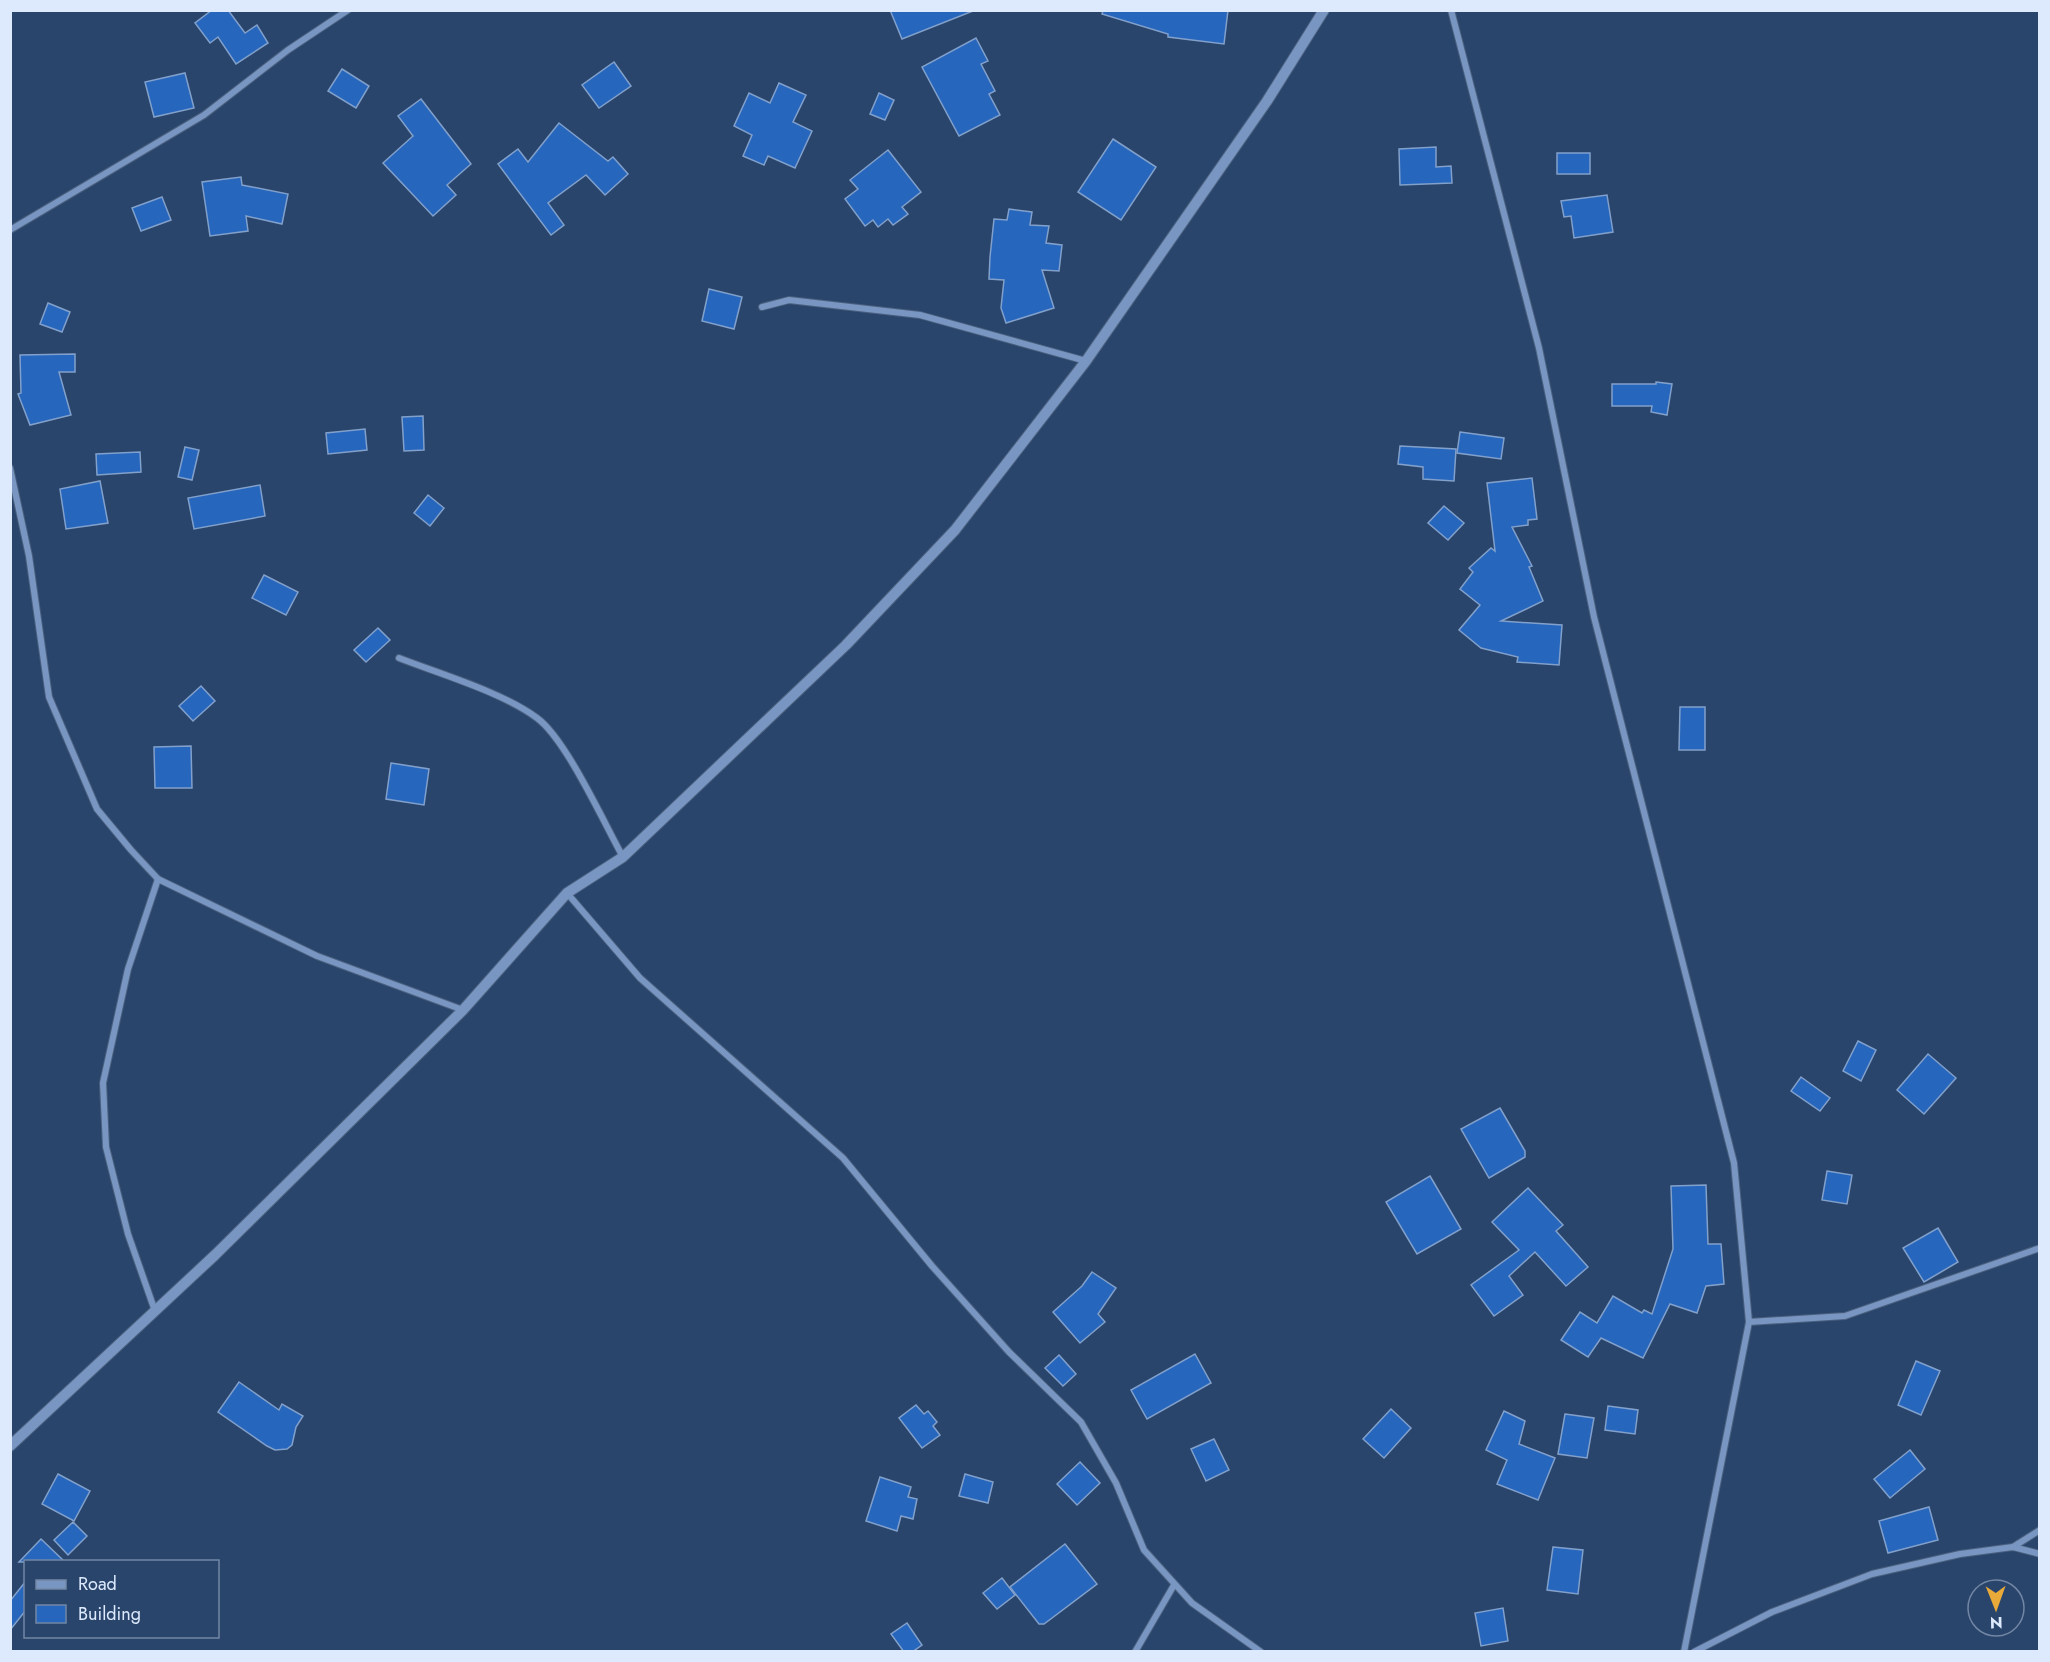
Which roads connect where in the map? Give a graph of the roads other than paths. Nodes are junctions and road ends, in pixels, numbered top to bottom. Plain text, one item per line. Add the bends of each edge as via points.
1 (348, 10) edge
2 (1324, 10) edge
3 (1451, 10) edge
4 (10, 230) edge
5 (762, 307) dead end
6 (1086, 361) junction
7 (10, 468) edge
8 (399, 658) dead end
9 (623, 857) junction
10 (158, 879) junction
11 (567, 893) junction
12 (463, 1010) junction
13 (2040, 1248) edge
14 (155, 1311) junction
15 (1749, 1322) junction
16 (10, 1446) edge
17 (2040, 1530) edge
18 (2013, 1547) junction
19 (2040, 1554) edge
20 (1174, 1585) junction
21 (1135, 1652) edge
22 (1261, 1652) edge
23 (1684, 1652) edge
24 (1694, 1652) edge

1 - 4 street via 288,50 204,115
2 - 6 street via 1267,101
3 - 15 street via 1539,348 1592,607 1734,1162
5 - 6 street via 789,300 920,315
6 - 9 street via 955,530 846,645
7 - 10 street via 29,556 49,697 97,809
8 - 9 street via 482,689 538,718 561,746
9 - 11 street
10 - 12 street via 318,956
10 - 14 street via 128,969 103,1083 106,1147 128,1234
11 - 12 street
11 - 20 street via 640,978 843,1158 1009,1352 1081,1422 1116,1483 1144,1550
12 - 14 street
13 - 15 street via 1845,1316
14 - 16 street
15 - 23 street
17 - 18 street
18 - 19 street
18 - 24 street via 1960,1554 1872,1574 1772,1612
20 - 21 street
20 - 22 street via 1237,1638

